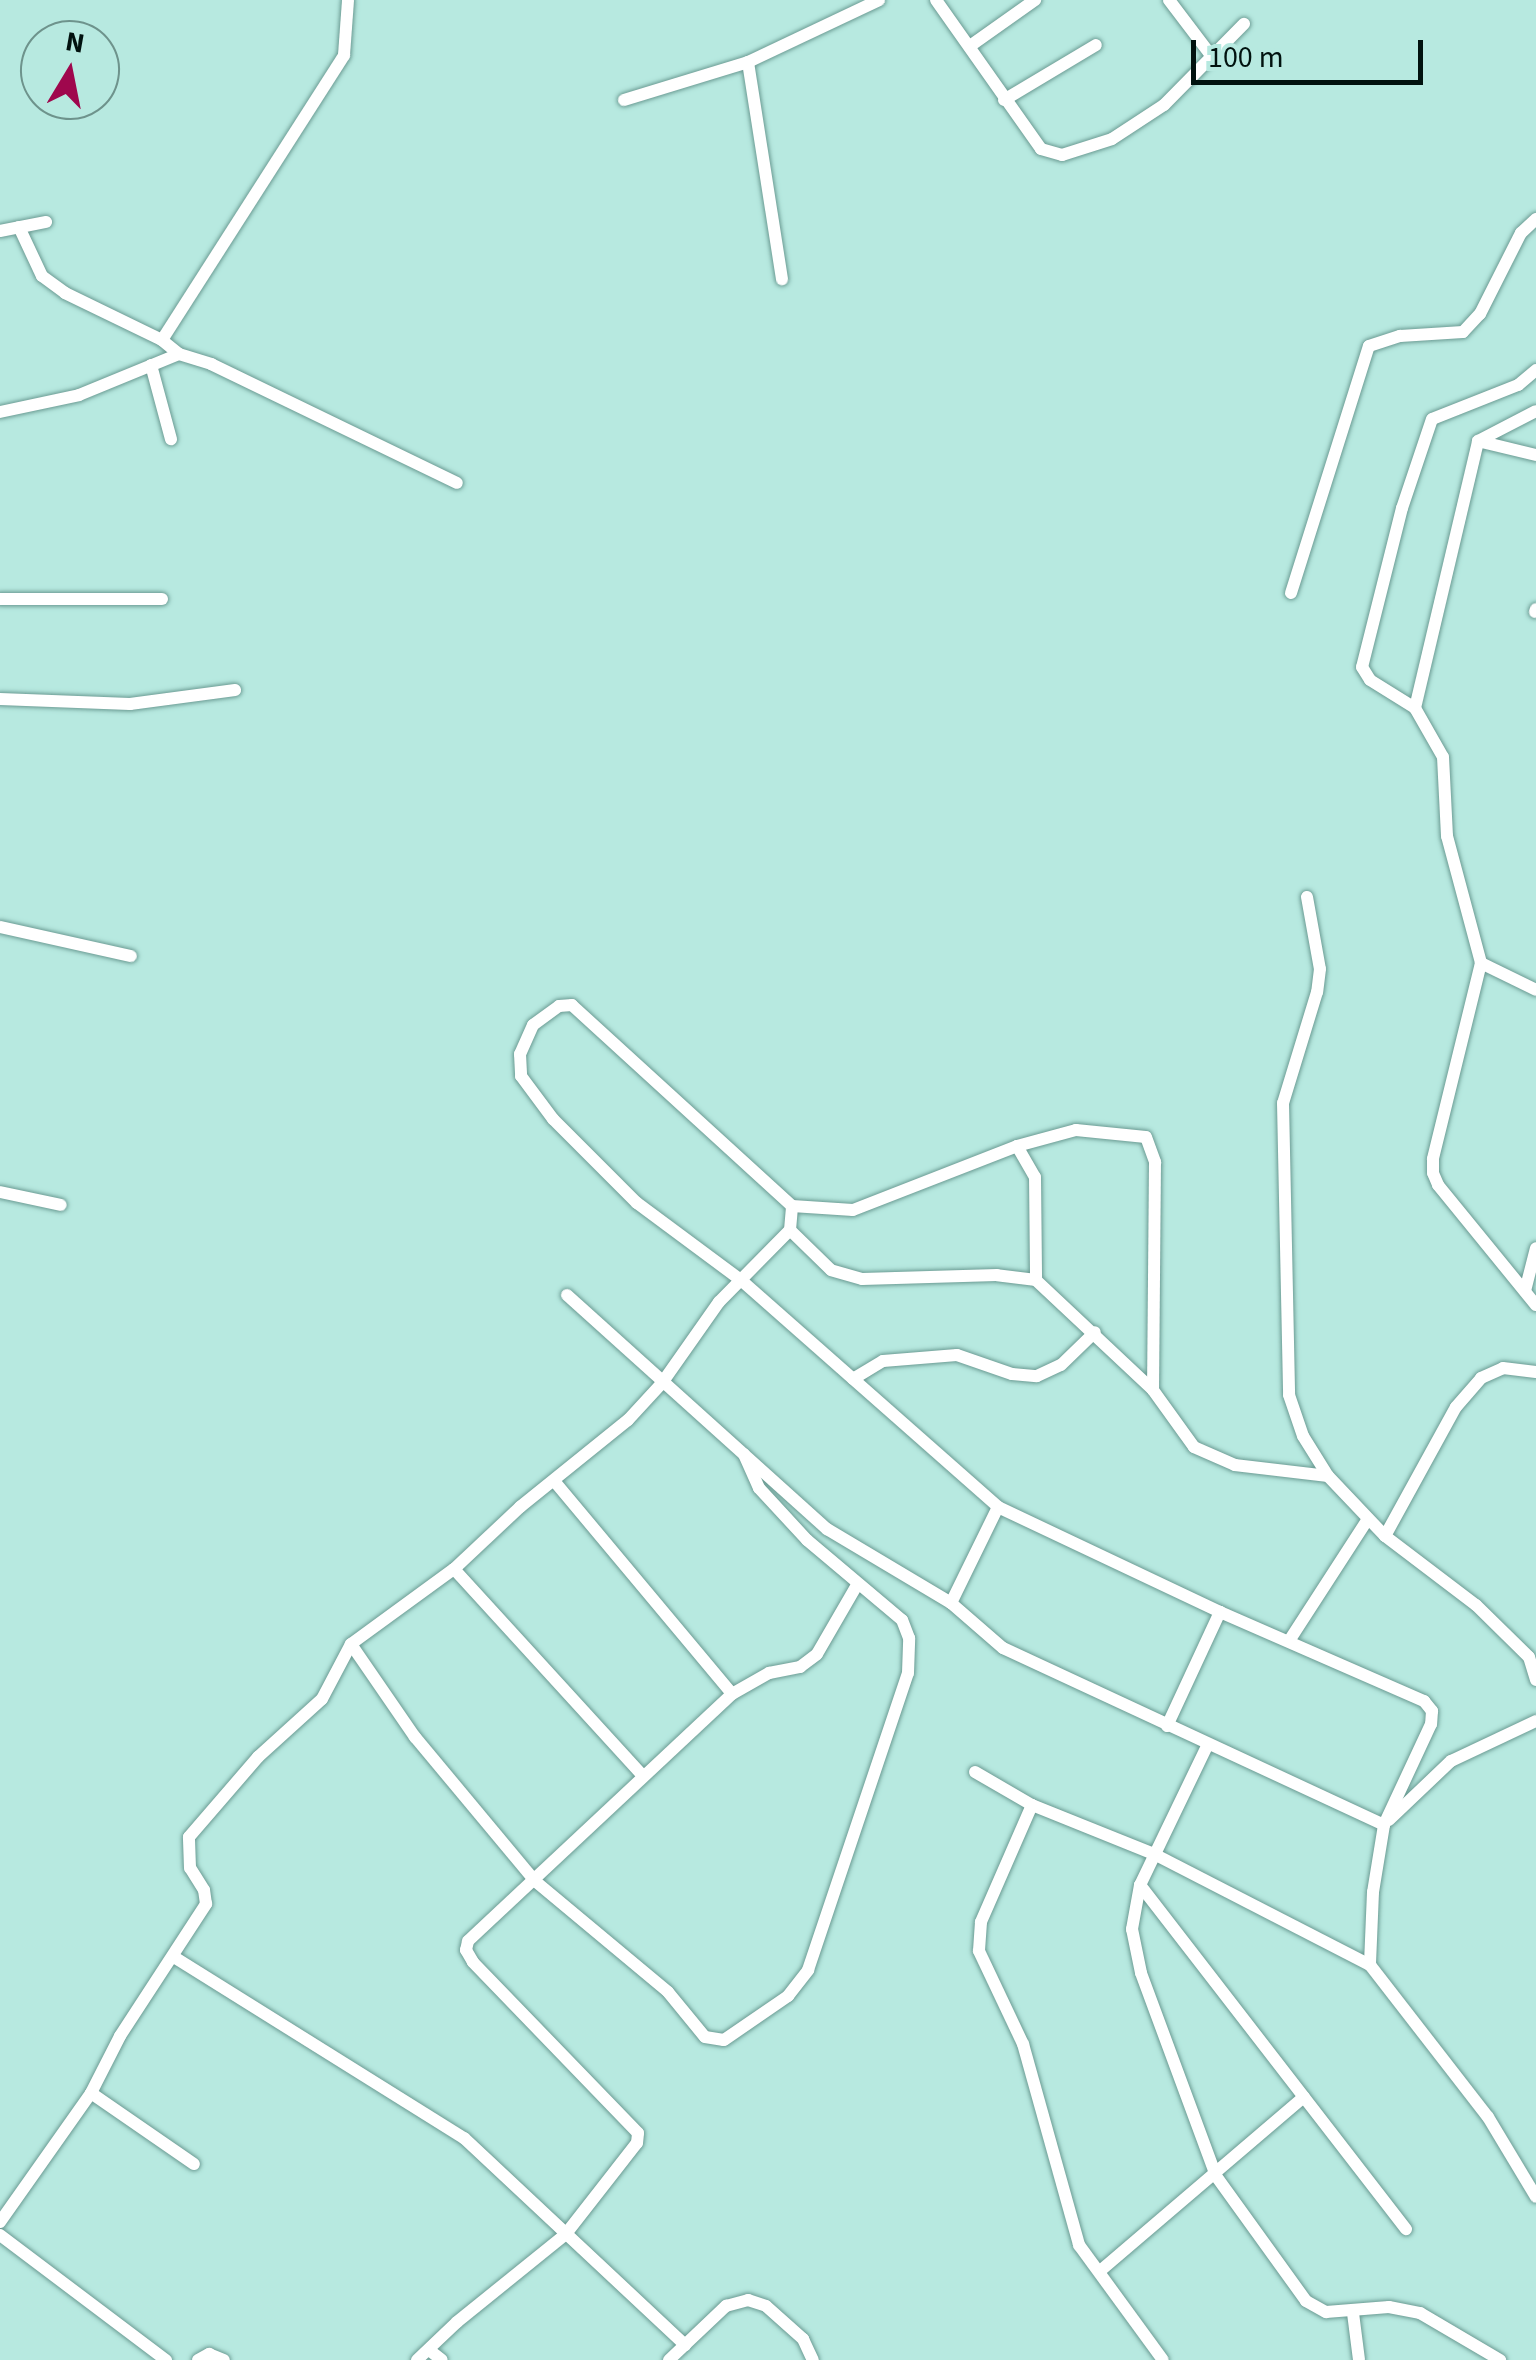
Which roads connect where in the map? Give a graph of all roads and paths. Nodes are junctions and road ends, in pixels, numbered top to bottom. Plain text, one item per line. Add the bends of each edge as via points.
1 (348, 0) edge
2 (879, 0) edge
3 (936, 0) edge
4 (1035, 0) edge
5 (1169, 0) edge
6 (1244, 24) dead end
7 (1096, 45) dead end
8 (970, 46) junction
9 (1213, 58) junction
10 (748, 62) junction
11 (624, 100) dead end
12 (1004, 100) junction
13 (1536, 219) edge
14 (46, 222) dead end
15 (19, 227) junction
16 (0, 230) edge
17 (782, 279) dead end
18 (162, 340) junction
19 (179, 354) junction
20 (151, 366) junction
21 (1536, 370) edge
22 (1536, 411) edge
23 (0, 412) edge
24 (170, 439) dead end
25 (1478, 441) junction
26 (1536, 454) edge
27 (456, 483) dead end
28 (1291, 593) dead end
29 (0, 598) edge
30 (162, 598) dead end
31 (234, 690) dead end
32 (0, 699) edge
33 (1416, 708) junction
34 (1308, 897) dead end
35 (0, 927) edge
36 (131, 956) dead end
37 (1480, 963) junction
38 (1536, 990) edge
39 (1017, 1146) junction
40 (0, 1192) edge
41 (61, 1205) dead end
42 (792, 1206) junction
43 (790, 1230) junction
44 (1536, 1248) edge
45 (1036, 1280) junction
46 (742, 1281) junction
47 (1531, 1288) edge
48 (567, 1295) dead end
49 (1536, 1306) edge
50 (1095, 1332) junction
51 (1536, 1372) edge
52 (852, 1378) junction
53 (662, 1383) junction
54 (1153, 1390) junction
55 (744, 1454) junction
56 (1328, 1476) junction
57 (556, 1482) junction
58 (998, 1507) junction
59 (1368, 1520) junction
60 (1384, 1536) junction
61 (454, 1569) junction
62 (857, 1585) junction
63 (951, 1603) junction
64 (1220, 1612) junction
65 (1289, 1641) junction
66 (351, 1644) junction
67 (1536, 1680) edge
68 (732, 1694) junction
69 (1536, 1721) edge
70 (1167, 1726) junction
71 (1208, 1744) junction
72 (976, 1772) dead end
73 (643, 1776) junction
74 (1032, 1805) junction
75 (1384, 1825) junction
76 (1154, 1854) junction
77 (534, 1881) junction
78 (1140, 1885) junction
79 (174, 1957) junction
80 (1370, 1965) junction
81 (91, 2092) junction
82 (1304, 2097) junction
83 (194, 2164) dead end
84 (1216, 2176) junction
85 (1536, 2197) edge
86 (0, 2222) edge
87 (1406, 2229) dead end
88 (0, 2234) edge
89 (565, 2235) junction
90 (1100, 2272) junction
91 (1353, 2313) junction
92 (686, 2345) junction
93 (429, 2350) junction
94 (166, 2360) edge
95 (198, 2360) edge
96 (224, 2360) edge
97 (417, 2360) edge
98 (442, 2360) edge
99 (669, 2360) edge
100 (813, 2360) edge
101 (1164, 2360) edge
102 (1360, 2360) edge
103 (1500, 2360) edge

1 - 18 street via 344,55
2 - 10 street
3 - 8 street
4 - 8 street
5 - 9 street
6 - 9 street
7 - 12 street
8 - 12 street
9 - 12 street via 1164,105 1112,138 1062,156 1041,149
10 - 11 street
10 - 17 street
13 - 28 street via 1520,233 1480,314 1463,332 1400,336 1369,346
14 - 15 street
15 - 16 street
15 - 18 street via 42,276
18 - 19 street
19 - 20 street
19 - 27 street
20 - 23 street via 79,395
20 - 24 street
21 - 33 street via 1518,385 1440,413 1427,430 1362,666 1370,680
22 - 25 street
25 - 26 street
25 - 33 street
29 - 30 street
31 - 32 street via 130,704
33 - 37 street via 1443,757 1447,836
34 - 56 street via 1320,970 1283,1102 1284,1254 1289,1395 1303,1436
35 - 36 street
37 - 38 street
37 - 47 street via 1434,1174
39 - 42 street via 853,1210
39 - 45 street via 1035,1177
39 - 54 street via 1076,1130 1136,1134 1153,1146
40 - 41 street
42 - 43 street
42 - 46 street via 572,1005 559,1006 533,1026 520,1054 521,1076 553,1119 637,1202
43 - 45 street via 846,1277
43 - 46 street
44 - 47 street
45 - 50 street
46 - 52 street
46 - 53 street via 719,1302
47 - 49 street
48 - 53 street
50 - 52 street via 1060,1365 1037,1376 957,1355 883,1361
50 - 54 street
51 - 60 street via 1503,1368 1482,1378 1456,1406
52 - 58 street
53 - 55 street
53 - 57 street
54 - 56 street via 1182,1434 1214,1460
55 - 62 street via 759,1488
55 - 63 street via 827,1529
56 - 59 street
57 - 61 street
57 - 68 street
58 - 63 street
58 - 64 street
59 - 60 street
59 - 65 street
60 - 67 street via 1476,1605 1529,1657
61 - 66 street
61 - 73 street
62 - 68 street via 817,1654
62 - 77 street via 902,1620 908,1672 808,1970 788,1996 724,2040 705,2037 668,1992
63 - 70 street via 1003,1648
64 - 65 street
64 - 70 street
65 - 75 street via 1424,1701 1432,1711
66 - 77 street via 415,1737
66 - 79 street via 322,1699 258,1757 189,1837 190,1868 206,1904
68 - 73 street
69 - 75 street via 1451,1761
70 - 71 street
71 - 75 street
71 - 76 street
72 - 74 street
73 - 77 street
74 - 76 street
74 - 90 street via 981,1922 979,1951 1024,2044 1080,2245
75 - 80 street
76 - 78 street
76 - 80 street
77 - 89 street via 476,1932 466,1950 638,2133 637,2143
78 - 82 street
78 - 84 street via 1132,1929 1141,1973
79 - 81 street
79 - 89 street via 464,2138
80 - 85 street via 1488,2117
81 - 83 street
81 - 86 street
82 - 84 street
82 - 87 street
84 - 90 street
84 - 91 street via 1306,2302 1326,2312
88 - 94 street
89 - 92 street
89 - 93 street
90 - 101 street
91 - 102 street
91 - 103 street via 1389,2307 1420,2313
92 - 99 street
92 - 100 street via 726,2306 757,2301 803,2339
93 - 97 street
93 - 98 street
95 - 96 street via 209,2354

